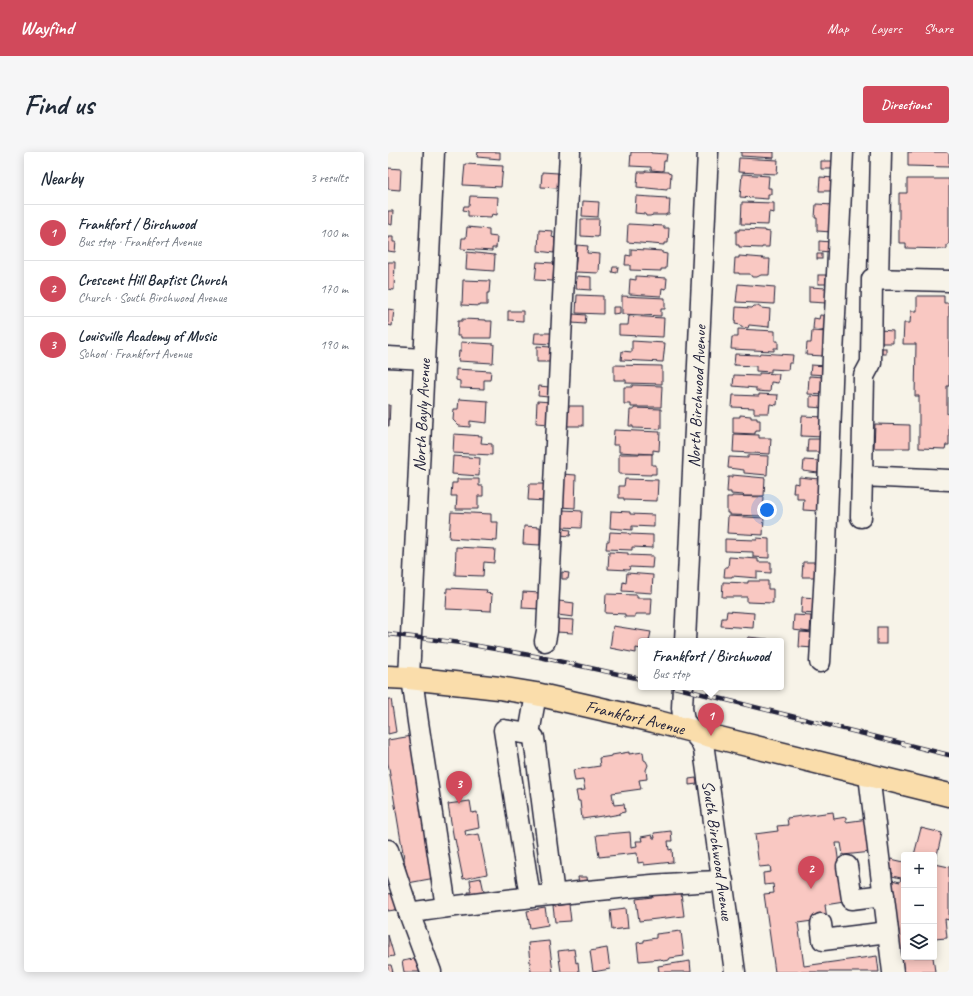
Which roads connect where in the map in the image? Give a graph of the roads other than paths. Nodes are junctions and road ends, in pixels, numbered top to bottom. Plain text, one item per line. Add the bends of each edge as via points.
1 (434, 152) edge
2 (570, 152) edge
3 (708, 152) edge
4 (843, 152) edge
5 (881, 152) edge
6 (878, 280) junction
7 (949, 281) edge
8 (388, 357) edge
9 (424, 359) junction
10 (862, 476) junction
11 (949, 480) edge
12 (861, 517) dead end
13 (685, 638) edge
14 (545, 641) dead end
15 (820, 662) dead end
16 (403, 678) edge
17 (683, 690) edge
18 (536, 694) junction
19 (692, 731) junction
20 (529, 734) junction
21 (869, 775) junction
22 (949, 795) edge
23 (388, 850) edge
24 (848, 866) dead end
25 (723, 881) junction
26 (554, 895) junction
27 (884, 895) junction
28 (530, 898) junction
29 (446, 907) junction
30 (409, 913) junction
31 (821, 924) dead end
32 (888, 932) junction
33 (431, 972) edge
34 (735, 972) edge
35 (893, 972) edge

1 - 9 street, North Bayly Avenue
2 - 14 street
3 - 13 street, North Birchwood Avenue
4 - 15 street
5 - 6 street
6 - 7 street
6 - 10 street via 872,279 871,363 864,376
8 - 9 street
9 - 16 street, North Bayly Avenue
10 - 11 street
10 - 12 street
16 - 18 main road, Frankfort Avenue
16 - 29 street, North Bayly Avenue via 418,722
17 - 19 street via 684,721
18 - 19 main road, Frankfort Avenue
18 - 20 street
19 - 21 main road, Frankfort Avenue
19 - 25 street, South Birchwood Avenue via 704,750
20 - 26 street via 534,738
20 - 28 street via 504,730
21 - 22 main road, Frankfort Avenue
21 - 27 street
23 - 30 street
24 - 27 street via 852,899
25 - 26 street
25 - 34 street, South Birchwood Avenue
26 - 28 street
27 - 32 street
28 - 29 street
29 - 30 street
30 - 33 street
31 - 32 street via 823,940
32 - 35 street

